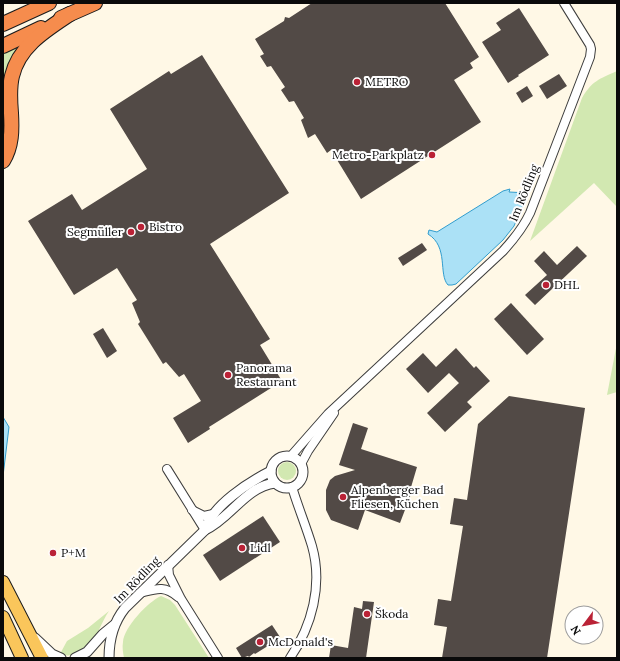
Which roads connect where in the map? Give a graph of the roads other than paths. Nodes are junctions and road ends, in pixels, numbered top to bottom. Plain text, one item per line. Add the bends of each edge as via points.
1 (49, 3) edge
2 (95, 3) edge
3 (564, 3) edge
4 (70, 14) junction
5 (3, 24) edge
6 (3, 46) edge
7 (3, 161) edge
8 (341, 402) junction
9 (291, 456) junction
10 (301, 464) junction
11 (167, 469) dead end
12 (271, 471) junction
13 (275, 483) junction
14 (292, 488) junction
15 (192, 510) junction
16 (213, 514) junction
17 (205, 530) junction
18 (168, 565) junction
19 (3, 582) edge
20 (140, 593) junction
21 (181, 599) junction
22 (3, 617) edge
23 (114, 625) junction
24 (28, 629) junction
25 (22, 658) edge
26 (42, 658) edge
27 (61, 658) edge
28 (75, 658) edge
29 (109, 658) edge
30 (218, 658) edge
31 (290, 658) edge

1 - 5 highway
2 - 4 highway
3 - 8 street, Im Rödling via 590,45 590,58 522,229 503,251
4 - 6 highway
4 - 7 highway via 38,36 18,60 12,76 10,96 11,141
8 - 9 street, Im Rödling via 322,419
8 - 10 street, Im Rödling
9 - 10 street
9 - 12 street, Im Rödling via 278,459
10 - 14 street, Im Rödling via 301,480
11 - 15 street
12 - 13 street
12 - 16 street, Im Rödling via 243,487
13 - 14 street via 282,488
13 - 17 street, Im Rödling via 253,492 220,521
14 - 31 street via 312,546 316,579 309,623
15 - 16 street via 204,516
15 - 17 street
16 - 17 street, Im Rödling
17 - 18 street, Im Rödling
18 - 20 street, Im Rödling
18 - 21 street via 168,575
19 - 24 main road
20 - 21 street via 165,589
20 - 23 street, Im Rödling
21 - 30 street
22 - 25 main road
23 - 28 street via 102,634 88,652
23 - 29 street, Im Rödling
24 - 26 main road
24 - 27 street via 48,651

